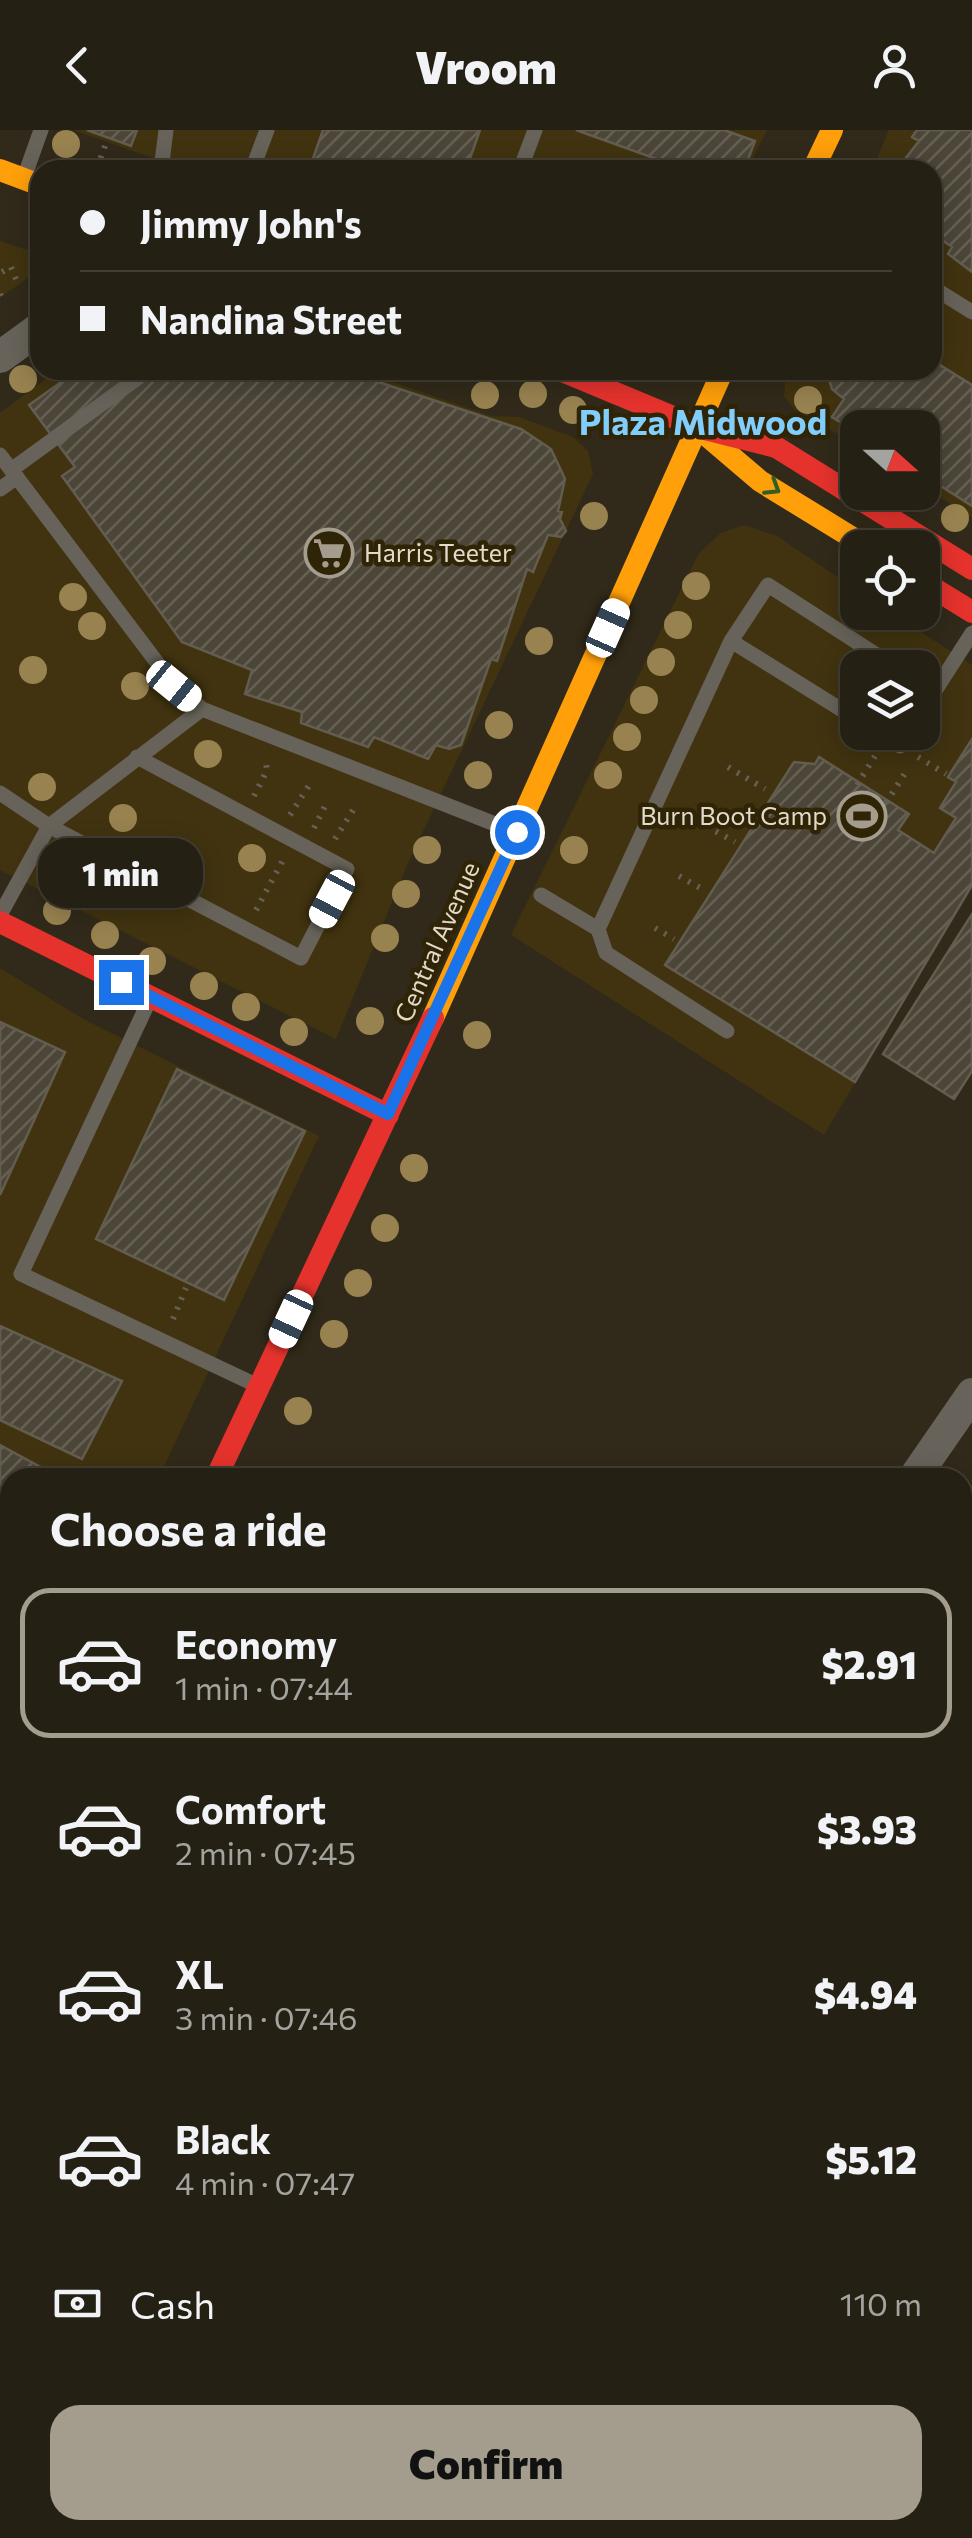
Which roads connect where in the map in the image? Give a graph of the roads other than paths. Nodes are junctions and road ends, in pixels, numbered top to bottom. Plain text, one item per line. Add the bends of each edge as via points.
1 (41, 130) edge
2 (166, 130) edge
3 (267, 130) edge
4 (534, 130) edge
5 (824, 136) edge
6 (36, 160) edge
7 (162, 160) edge
8 (256, 160) edge
9 (524, 160) edge
10 (817, 160) edge
11 (0, 170) edge
12 (30, 181) edge
13 (942, 292) edge
14 (972, 312) edge
15 (30, 335) edge
16 (0, 357) edge
17 (135, 380) edge
18 (583, 380) edge
19 (718, 380) edge
20 (696, 428) junction
21 (0, 455) edge
22 (14, 473) junction
23 (0, 490) edge
24 (840, 530) edge
25 (972, 569) edge
26 (940, 592) edge
27 (972, 612) edge
28 (972, 633) edge
29 (731, 641) junction
30 (869, 650) edge
31 (940, 674) edge
32 (202, 709) junction
33 (840, 709) edge
34 (137, 756) junction
35 (0, 792) edge
36 (49, 826) junction
37 (517, 832) junction
38 (541, 895) dead end
39 (0, 918) edge
40 (598, 929) junction
41 (151, 997) junction
42 (728, 1032) dead end
43 (388, 1114) junction
44 (259, 1387) junction
45 (972, 1394) edge
46 (226, 1468) edge
47 (924, 1468) edge

1 - 6 lane
2 - 7 lane
3 - 8 lane
4 - 9 lane
5 - 10 main road
11 - 12 main road
13 - 14 lane
15 - 16 street
17 - 22 lane
18 - 20 main road
19 - 20 main road, Central Avenue
20 -> 24 main road via 760,480
20 - 25 main road via 776,447
20 - 37 main road, Central Avenue
21 - 22 lane
22 - 23 lane
22 - 32 lane via 174,686
26 - 27 main road
28 - 31 lane
29 - 30 lane via 768,585
29 - 33 lane
29 - 40 lane
32 - 34 lane
32 - 37 lane
34 - 36 lane
34 - 36 lane via 347,870 300,958
35 - 36 lane
36 - 39 lane
37 - 43 main road, Central Avenue
38 - 40 lane
39 - 41 main road
40 - 42 lane via 606,953
41 - 43 main road
41 - 44 lane via 21,1274
43 - 44 main road, Central Avenue
44 - 46 main road, Central Avenue
45 - 47 street

